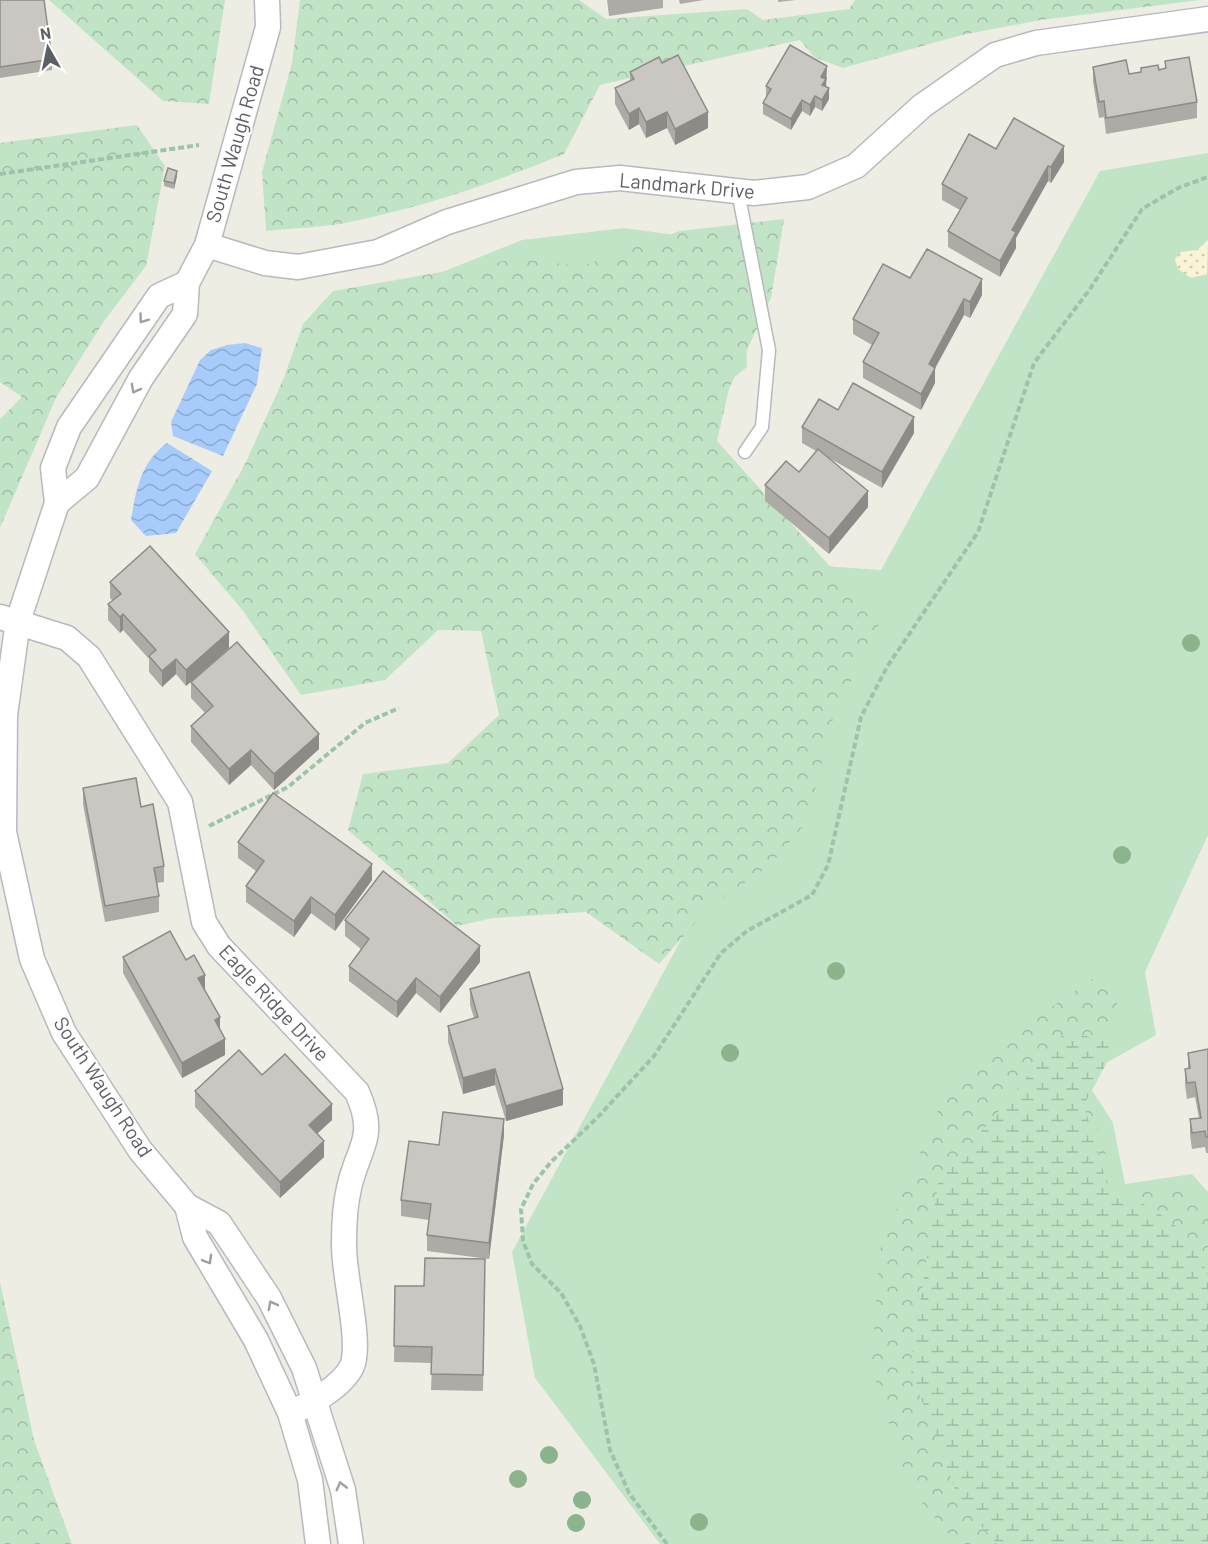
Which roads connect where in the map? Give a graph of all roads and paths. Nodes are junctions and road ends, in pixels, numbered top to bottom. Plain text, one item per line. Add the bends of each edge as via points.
1 (267, 0) edge
2 (1208, 19) edge
3 (199, 145) dead end
4 (0, 174) edge
5 (1208, 177) edge
6 (738, 192) junction
7 (207, 245) junction
8 (187, 283) junction
9 (745, 452) dead end
10 (57, 503) junction
11 (9, 619) edge
12 (399, 708) dead end
13 (186, 834) junction
14 (187, 1206) junction
15 (316, 1401) junction
16 (290, 1413) junction
17 (318, 1544) edge
18 (351, 1544) edge
19 (667, 1544) edge

1 - 7 street, South Waugh Road via 268,27
2 - 6 street, Landmark Drive via 1036,43 995,55 922,106 856,166 808,187
3 - 4 path
5 - 19 path via 1180,187 1142,209 1090,289 1034,363 978,532 887,667 861,717 828,865 812,894 747,931 721,953 654,1056 551,1162 533,1184 521,1209 523,1241 532,1264 561,1293 580,1326 594,1364 610,1450 629,1493
6 - 7 street, Landmark Drive via 620,178 576,182 447,222 378,252 298,267 265,263
6 - 9 lane via 769,350 762,427
7 - 8 street, South Waugh Road
8 -> 10 street, South Waugh Road via 185,314 141,378 87,478
8 -> 10 street, South Waugh Road via 159,296 69,427 53,468
10 - 11 street, South Waugh Road
11 - 13 street, Eagle Ridge Drive via 67,638 89,657 180,802
11 - 14 street, South Waugh Road via 4,832 32,959 70,1043 140,1150
12 - 13 path via 365,723 288,787
13 - 15 street, Eagle Ridge Drive via 204,922 219,946 357,1092 366,1111 368,1135 349,1188 344,1245 357,1350 351,1369
15 -> 14 street, South Waugh Road via 269,1298 238,1251 219,1223
14 -> 16 street, South Waugh Road via 195,1237 256,1340
15 - 16 street, Eagle Ridge Drive
18 -> 15 street, South Waugh Road via 343,1490
16 - 17 street, South Waugh Road via 310,1480

